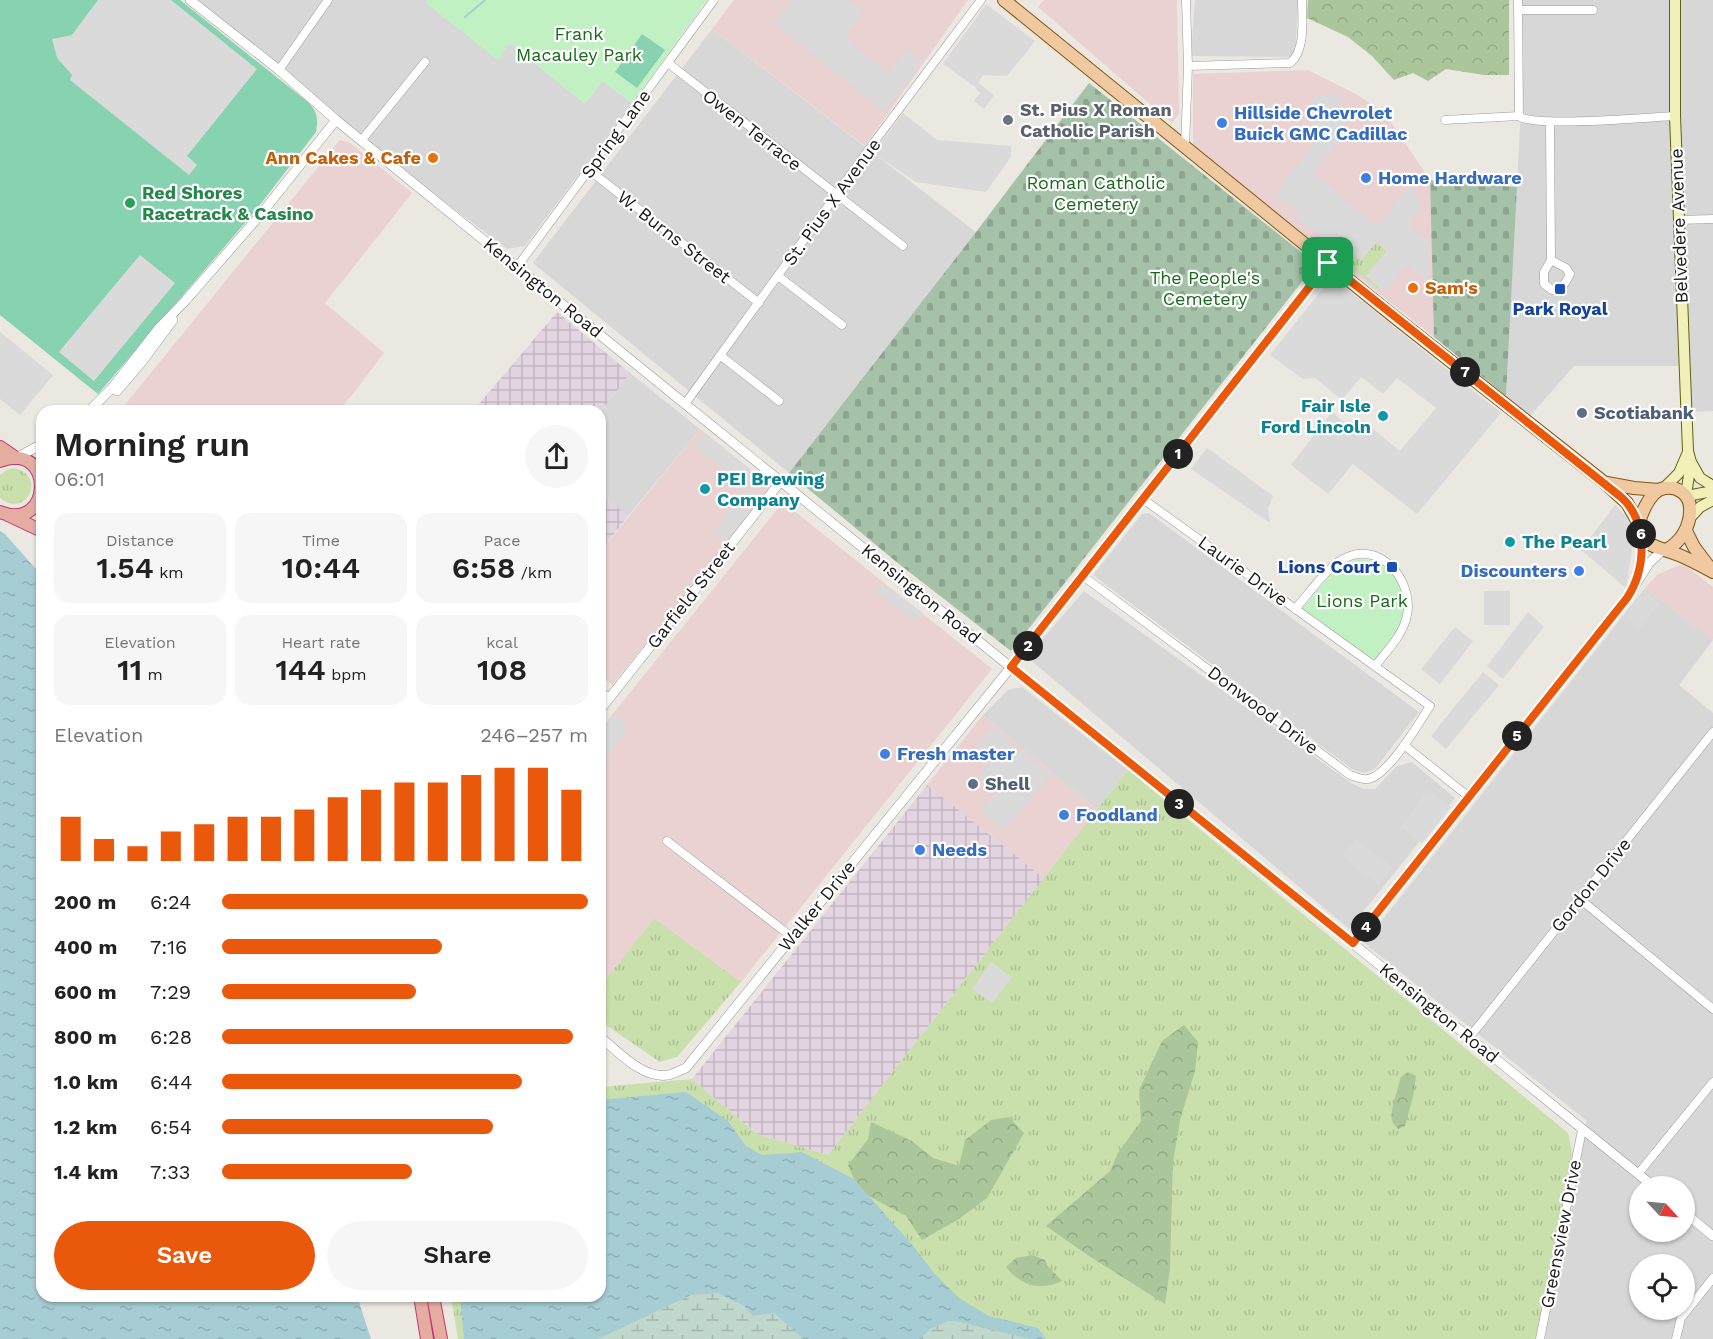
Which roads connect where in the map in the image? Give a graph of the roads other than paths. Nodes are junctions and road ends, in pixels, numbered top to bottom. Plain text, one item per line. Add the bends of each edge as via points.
1 (190, 0) edge
2 (328, 0) edge
3 (714, 0) edge
4 (981, 0) edge
5 (1004, 0) edge
6 (1186, 0) edge
7 (1302, 0) edge
8 (1518, 0) edge
9 (1675, 0) edge
10 (1518, 10) junction
11 (1593, 10) dead end
12 (425, 62) dead end
13 (668, 63) junction
14 (1188, 66) junction
15 (279, 70) junction
16 (1519, 116) junction
17 (1675, 116) junction
18 (336, 120) junction
19 (1445, 120) dead end
20 (1550, 122) junction
21 (361, 141) junction
22 (1185, 147) junction
23 (589, 170) junction
24 (837, 196) junction
25 (1713, 219) edge
26 (1679, 220) junction
27 (903, 246) dead end
28 (1551, 260) dead end
29 (1328, 263) junction
30 (518, 267) junction
31 (778, 276) junction
32 (186, 300) junction
33 (759, 303) junction
34 (842, 325) dead end
35 (721, 356) junction
36 (779, 401) dead end
37 (685, 404) junction
38 (95, 405) edge
39 (103, 405) edge
40 (0, 447) edge
41 (36, 447) edge
42 (1690, 456) junction
43 (16, 458) junction
44 (0, 461) edge
45 (36, 469) edge
46 (781, 481) junction
47 (1605, 483) junction
48 (1713, 486) edge
49 (1661, 489) junction
50 (1713, 491) edge
51 (1686, 495) junction
52 (1143, 499) junction
53 (1713, 500) edge
54 (36, 502) edge
55 (4, 513) edge
56 (1690, 518) junction
57 (36, 528) edge
58 (1640, 530) junction
59 (1686, 531) junction
60 (1664, 550) junction
61 (1713, 571) edge
62 (1083, 576) junction
63 (1636, 586) junction
64 (1295, 609) junction
65 (1375, 666) junction
66 (1011, 667) junction
67 (606, 696) edge
68 (609, 698) junction
69 (606, 702) edge
70 (1430, 706) joint
71 (1713, 732) edge
72 (1404, 745) junction
73 (1469, 797) junction
74 (667, 841) dead end
75 (1580, 899) junction
76 (792, 937) junction
77 (1353, 943) junction
78 (1713, 1009) edge
79 (1469, 1038) junction
80 (606, 1042) edge
81 (1713, 1082) edge
82 (1582, 1130) junction
83 (1638, 1174) junction
84 (1640, 1176) edge
85 (1695, 1221) edge
86 (1713, 1236) edge
87 (1713, 1278) edge
88 (421, 1302) edge
89 (434, 1302) edge
90 (428, 1339) edge
91 (441, 1339) edge
92 (1540, 1339) edge
93 (1676, 1339) edge

1 - 15 street, Kensington Road
2 - 15 street
3 - 13 street, Spring Lane
4 - 24 street, St. Pius X Avenue
5 - 22 main road
6 - 14 street
7 - 14 street via 1300,44 1295,60 1290,63
8 - 10 street
9 - 17 main road, Belvedere Avenue
10 - 11 street
10 - 16 street
12 - 21 street
13 - 23 street, Spring Lane
13 - 24 street, Owen Terrace
14 - 22 street
15 - 18 street, Kensington Road
16 - 19 street
16 - 20 street via 1526,121
17 - 20 street
17 - 26 main road, Belvedere Avenue
18 - 21 street, Kensington Road
18 - 32 street
20 - 28 street
21 - 30 street, Kensington Road
22 - 29 main road
23 - 30 street, Spring Lane
23 - 33 street, W. Burns Street
24 - 27 street, Owen Terrace
24 - 31 street, St. Pius X Avenue
25 - 26 street
26 - 42 main road, Belvedere Avenue
29 - 47 main road
29 - 52 street
30 - 37 street, Kensington Road
31 - 33 street, St. Pius X Avenue
31 - 34 street
32 - 38 street
32 - 39 street via 141,363
33 - 35 street, St. Pius X Avenue
35 - 36 street
35 - 37 street, St. Pius X Avenue
37 - 46 street, Kensington Road
40 - 43 highway
41 - 43 street
42 - 48 main road via 1700,478
42 - 49 main road
42 - 51 main road, Belvedere Avenue
43 - 44 highway
43 - 45 highway
46 - 66 street, Kensington Road
46 - 68 street, Garfield Street
47 - 49 main road
47 - 58 main road via 1627,503
49 - 51 main road via 1673,488
49 - 58 main road via 1644,508
50 - 51 main road
51 - 56 main road
52 - 62 street
52 - 64 street, Laurie Drive
53 - 56 main road
54 - 55 highway via 25,512
55 - 57 highway
56 - 59 main road
58 - 60 main road via 1651,546
58 - 63 street via 1641,560
59 - 60 main road
59 - 61 main road
60 - 61 main road
60 - 63 street via 1649,563
62 - 66 street
62 - 72 street, Donwood Drive via 1350,775 1368,779 1375,776
63 - 73 street
64 - 65 street, Laurie Drive
64 - 65 street via 1344,558 1367,554 1381,559 1402,578 1409,602 1407,619
65 - 70 street, Laurie Drive
66 - 76 street, Walker Drive
66 - 77 street, Kensington Road
67 - 68 street
68 - 69 street, Garfield Street
70 - 72 street, Donwood Drive
71 - 75 street, Gordon Drive
72 - 73 street
73 - 77 street
74 - 76 street
75 - 78 street
75 - 79 street, Gordon Drive
76 - 80 street, Walker Drive via 686,1068 669,1075 652,1075
77 - 79 street, Kensington Road
79 - 82 street, Kensington Road
81 - 83 street
82 - 83 street, Kensington Road
82 - 92 street, Greensview Drive
83 - 84 street, Kensington Road
85 - 86 street
87 - 93 street via 1681,1318
88 - 90 highway
89 - 91 highway

